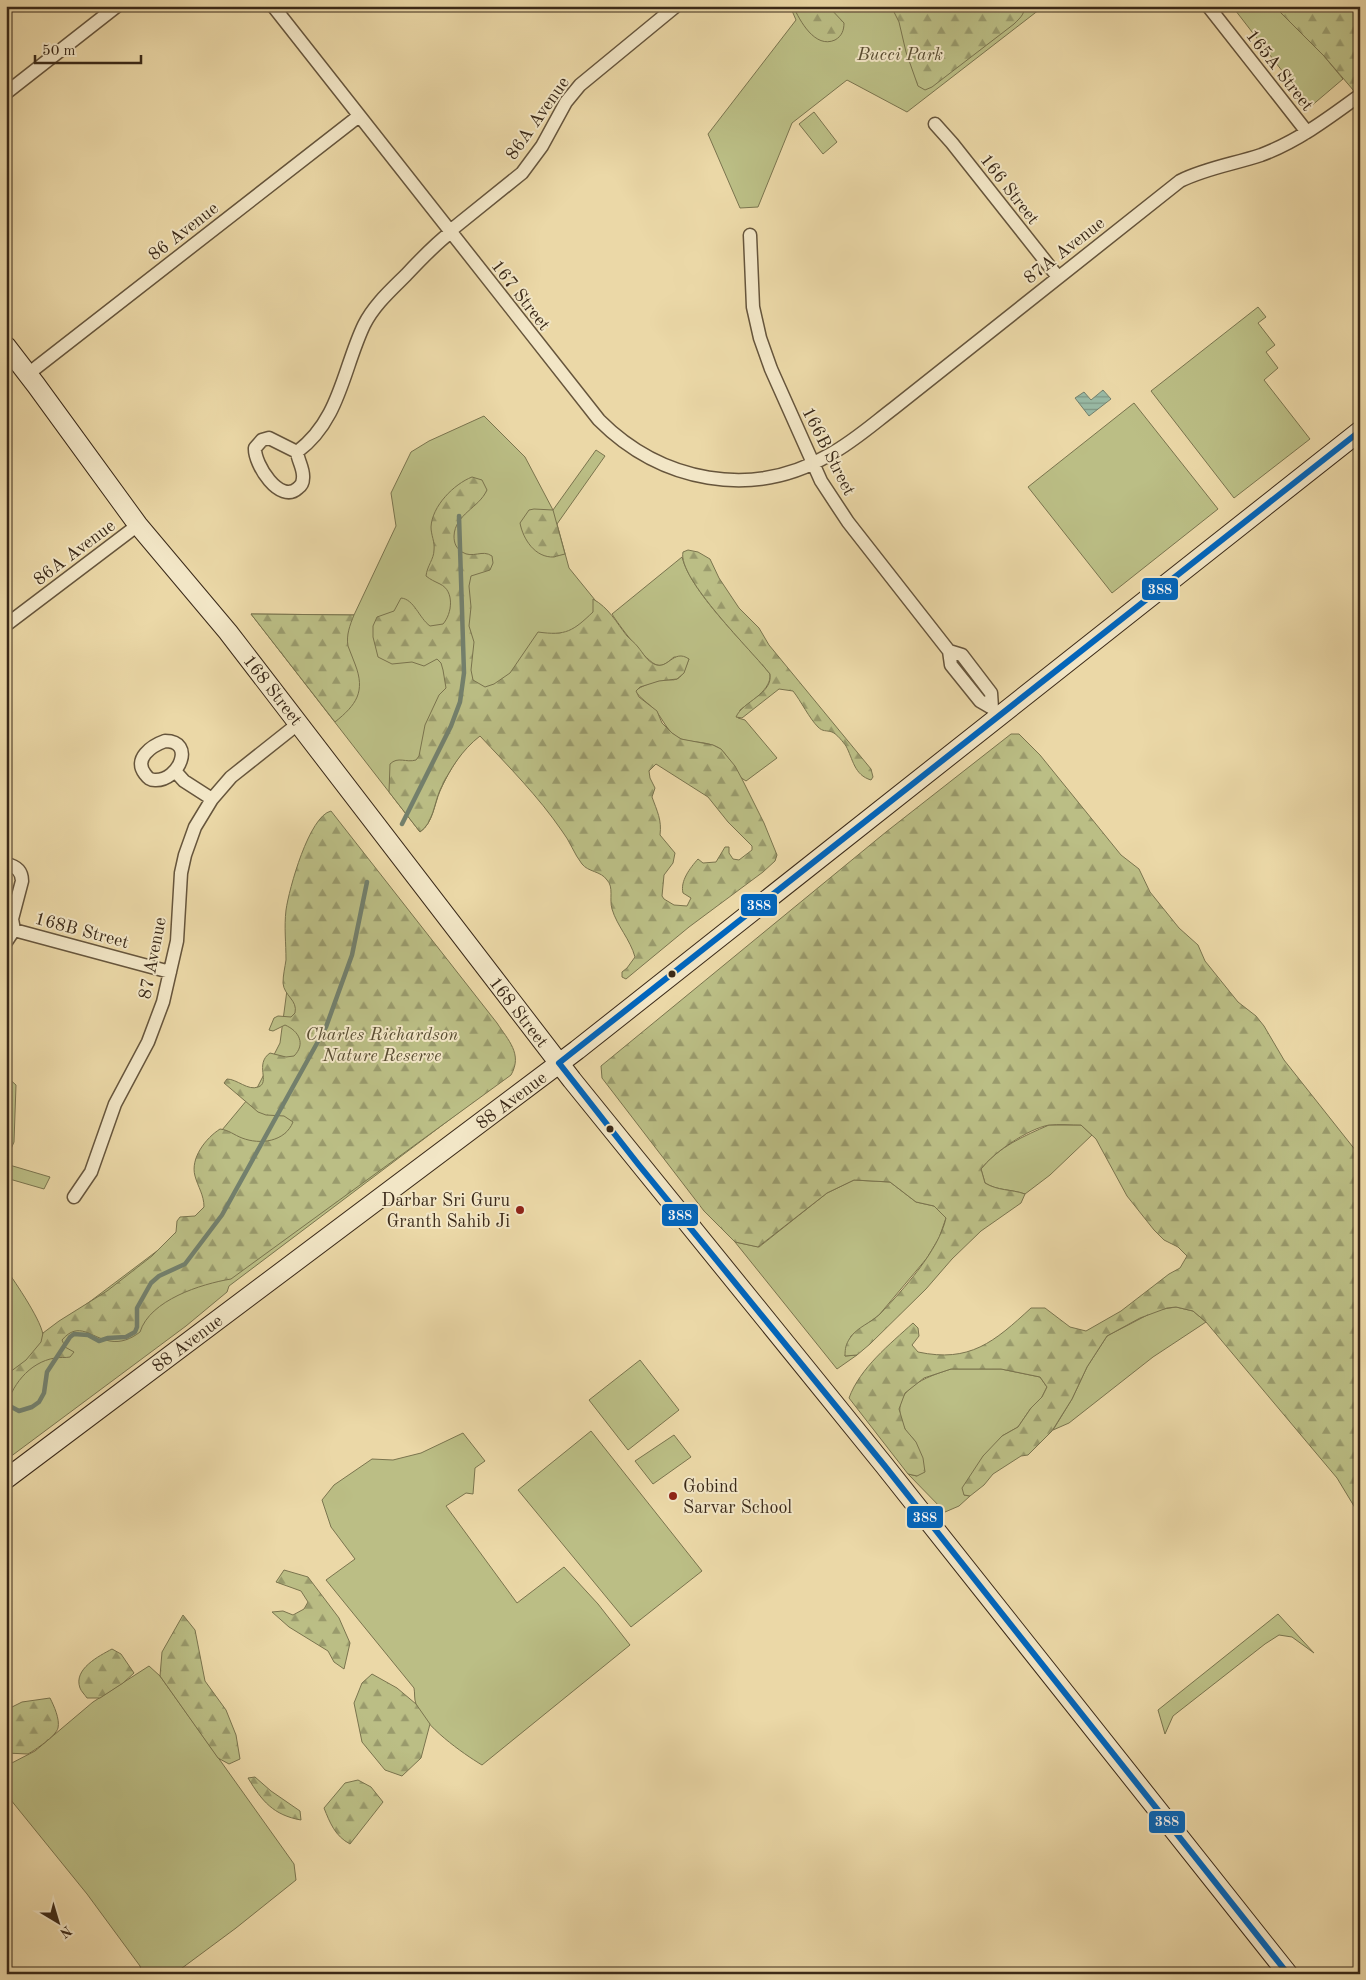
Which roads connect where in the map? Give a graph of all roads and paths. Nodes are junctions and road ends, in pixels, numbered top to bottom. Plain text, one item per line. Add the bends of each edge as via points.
1 (116, 6) edge
2 (273, 6) edge
3 (676, 6) edge
4 (1208, 6) edge
5 (6, 93) edge
6 (1356, 98) dead end
7 (359, 116) junction
8 (935, 124) dead end
9 (1307, 132) junction
10 (450, 232) junction
11 (750, 235) dead end
12 (1058, 277) junction
13 (6, 346) edge
14 (28, 374) junction
15 (1360, 431) edge
16 (298, 452) junction
17 (812, 463) junction
18 (138, 525) junction
19 (6, 625) edge
20 (949, 651) junction
21 (996, 712) junction
22 (299, 724) junction
23 (175, 771) dead end
24 (212, 799) junction
25 (6, 864) edge
26 (14, 930) junction
27 (6, 942) edge
28 (170, 972) junction
29 (559, 1063) junction
30 (74, 1197) dead end
31 (6, 1479) edge
32 (1288, 1974) edge

1 - 5 street
2 - 7 street, 167 Street
3 - 10 street, 86A Avenue via 586,79 566,102 542,146 522,173
4 - 9 street, 165A Street
6 - 9 street, 87A Avenue
7 - 10 street, 167 Street
7 - 14 street, 86 Avenue
8 - 12 street, 166 Street
9 - 12 street, 87A Avenue via 1268,152 1204,170 1180,181
10 - 16 street, 86A Avenue via 392,289 370,316 332,410 319,431
10 - 17 street, 167 Street via 589,409 631,448 674,470 719,480 766,478
11 - 17 street, 166B Street via 753,307 760,338
12 - 17 street, 87A Avenue via 851,441
13 - 14 main road, 168 Street
14 - 18 main road, 168 Street
15 - 21 main road, 88 Avenue
16 - 16 street via 270,438 262,440 255,448 259,466 283,492 294,492 303,480
17 - 20 street, 166B Street via 820,481 848,522
18 - 19 street, 86A Avenue
18 - 22 main road, 168 Street via 228,632
20 - 21 street, 166B Street via 951,665 980,701
20 - 21 street, 166B Street via 962,655 991,693
21 - 29 main road, 88 Avenue
22 - 24 street, 87 Avenue via 241,768
22 - 29 main road, 168 Street
23 - 24 street via 184,781
24 - 28 street, 87 Avenue via 195,828 185,855 180,879 177,941
25 - 26 street, 168B Street via 15,867 22,878 12,919
26 - 27 street, 168B Street
26 - 28 street, 168B Street
28 - 30 street, 87 Avenue via 152,1033 115,1104 88,1178
29 - 31 main road, 88 Avenue
29 - 32 main road, 168 Street via 884,1464

